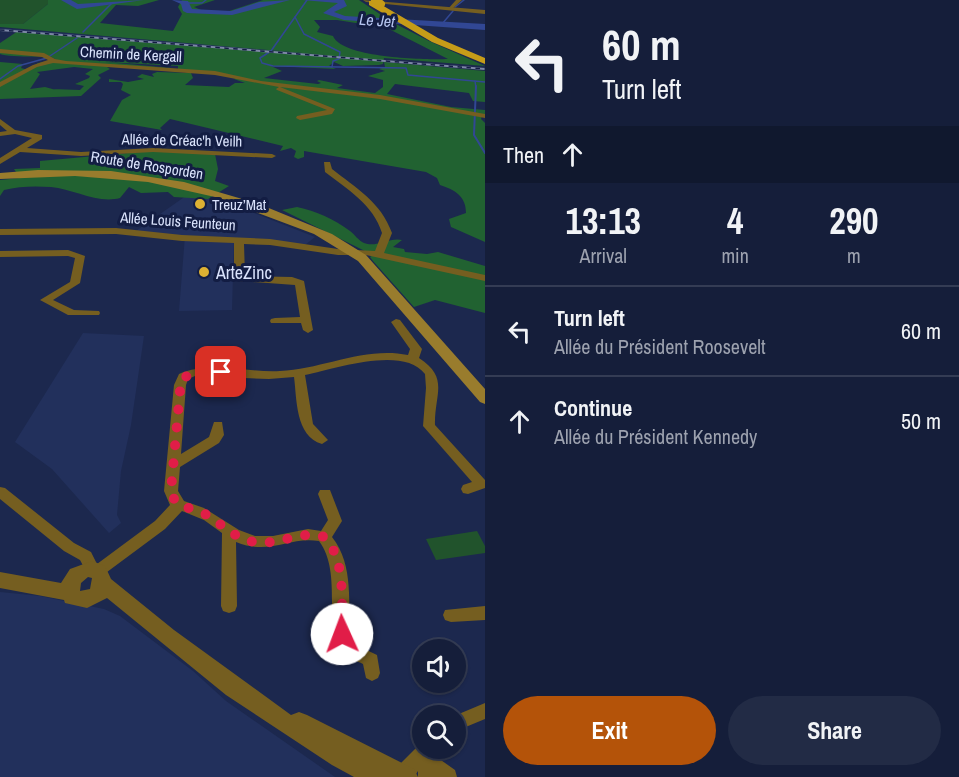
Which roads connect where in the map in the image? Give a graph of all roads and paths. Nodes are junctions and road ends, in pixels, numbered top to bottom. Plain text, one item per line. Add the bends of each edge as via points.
1 (459, 0) edge
2 (372, 2) edge
3 (449, 9) junction
4 (485, 12) edge
5 (0, 51) edge
6 (485, 59) edge
7 (52, 61) junction
8 (261, 82) junction
9 (0, 85) edge
10 (9, 113) dead end
11 (485, 116) edge
12 (300, 118) dead end
13 (0, 119) edge
14 (13, 132) junction
15 (0, 135) edge
16 (19, 150) junction
17 (272, 156) dead end
18 (0, 162) edge
19 (327, 164) dead end
20 (0, 178) edge
21 (316, 231) junction
22 (0, 232) edge
23 (239, 240) junction
24 (338, 242) junction
25 (313, 247) junction
26 (354, 252) junction
27 (0, 254) edge
28 (378, 255) junction
29 (367, 263) junction
30 (485, 278) edge
31 (485, 286) edge
32 (95, 313) dead end
33 (275, 321) dead end
34 (396, 322) dead end
35 (413, 359) junction
36 (299, 372) junction
37 (485, 399) edge
38 (218, 425) dead end
39 (322, 440) dead end
40 (174, 464) junction
41 (468, 489) dead end
42 (0, 492) edge
43 (325, 494) dead end
44 (179, 505) junction
45 (229, 533) junction
46 (324, 537) junction
47 (87, 580) junction
48 (9, 581) edge
49 (229, 606) dead end
50 (485, 613) edge
51 (451, 615) dead end
52 (372, 673) dead end
53 (252, 698) junction
54 (485, 711) edge
55 (466, 719) edge
56 (428, 759) edge
57 (360, 771) edge
58 (377, 777) edge
59 (405, 777) edge
60 (448, 777) edge

1 - 3 street
2 - 3 street
2 - 6 highway via 408,24
3 - 4 street
5 - 7 street, Chemin de Kergall via 44,55
7 - 8 street, Chemin de Kergall via 211,72
7 - 9 street
8 - 11 street, Chemin de Kergall
8 - 12 street, Chemin de Kergall via 330,110
10 - 13 street
13 - 14 street
14 - 15 street
14 - 16 street via 42,136
16 - 17 street, Allée de Créac'h Veilh via 81,154 153,150
16 - 18 street
19 - 28 street via 328,170 362,195 381,218 387,233
20 - 21 main road, Route de Rosporden via 103,176 210,195 285,217
21 - 24 main road, Route de Rosporden
21 - 25 street via 320,240
22 - 23 street, Allée Louis Feunteun via 116,231
23 - 25 street, Allée Louis Feunteun
23 - 33 street via 240,278 299,282 307,325
24 - 25 street
24 - 26 main road, Route de Rosporden
25 - 26 street, Allée Louis Feunteun
26 - 28 street, Allée Louis Feunteun
26 - 29 main road, Route de Rosporden
27 - 32 street via 79,255 75,283 45,300 72,313
28 - 30 street, Allée Louis Feunteun
29 - 31 street
29 - 37 main road, Route de Rosporden
34 - 35 street via 416,349
35 - 36 street via 389,356
35 - 41 street via 432,375 429,426 481,484
36 - 39 street via 307,425
36 - 40 street via 185,375 180,385
38 - 40 street via 214,440
40 - 44 street via 171,490
42 - 47 street via 76,552
43 - 46 street via 335,521
44 - 45 street via 202,513
44 - 47 street
45 - 46 street via 248,541 268,543 312,534
45 - 49 street
46 - 52 street via 339,571 343,640 348,649 371,660
47 - 48 street
47 - 53 street via 110,601 140,616
50 - 51 street
53 - 57 street
53 - 59 street
54 - 55 street
56 - 59 street via 408,769
56 - 60 street
57 - 58 street

